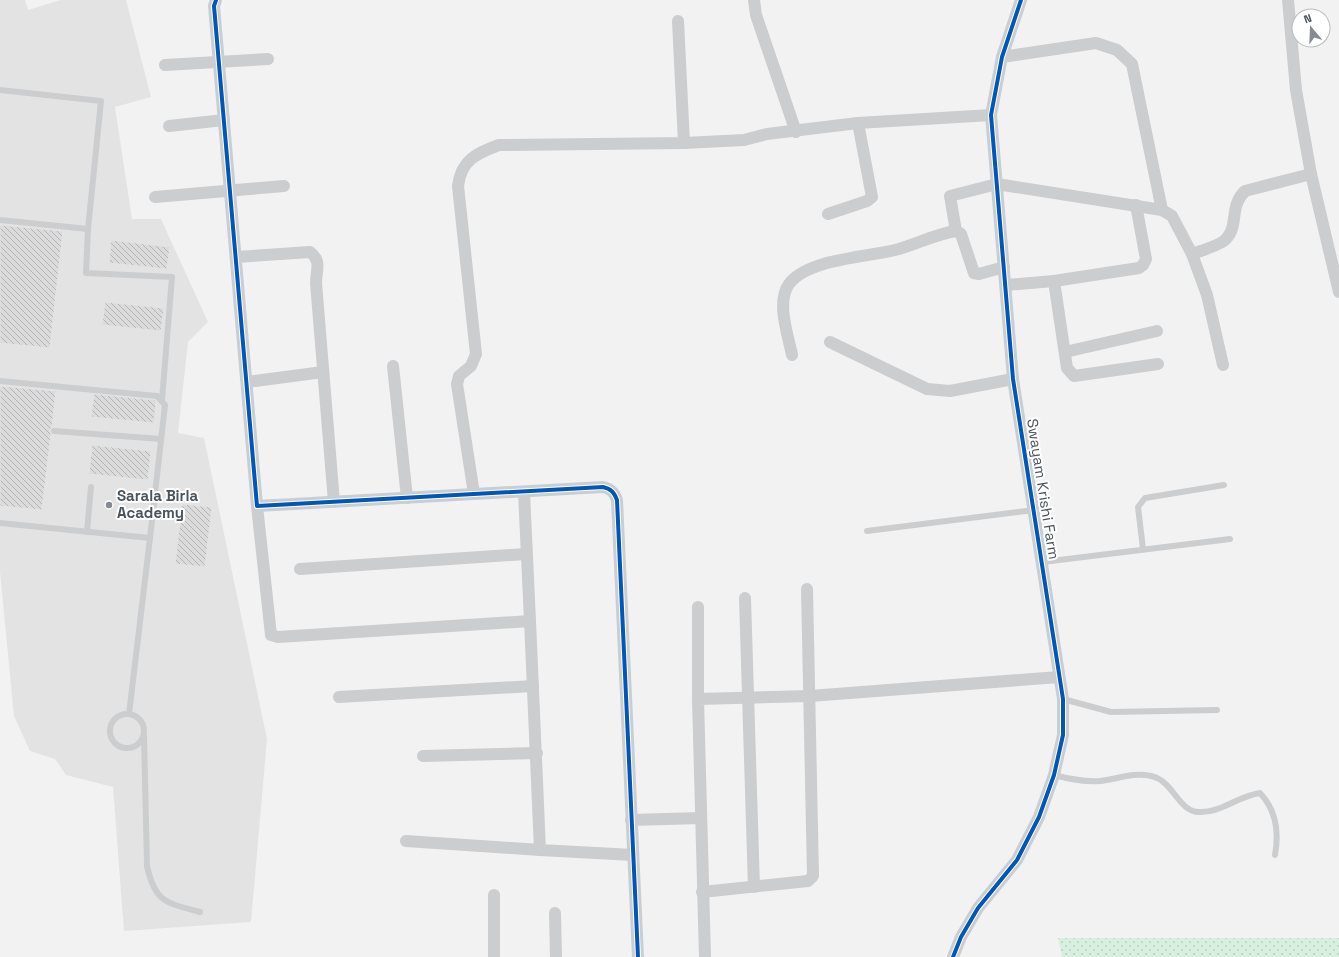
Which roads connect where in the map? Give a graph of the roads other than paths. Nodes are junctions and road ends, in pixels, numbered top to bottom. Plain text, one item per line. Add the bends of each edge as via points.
1 (216, 0) edge
2 (754, 0) edge
3 (1021, 0) edge
4 (1288, 0) edge
5 (678, 21) dead end
6 (1002, 57) junction
7 (268, 59) dead end
8 (219, 63) junction
9 (165, 65) dead end
10 (0, 90) edge
11 (991, 115) junction
12 (224, 120) junction
13 (858, 123) junction
14 (169, 126) dead end
15 (796, 132) junction
16 (684, 143) junction
17 (1311, 174) junction
18 (997, 184) junction
19 (284, 186) dead end
20 (231, 190) junction
21 (155, 197) dead end
22 (1136, 205) junction
23 (1162, 210) junction
24 (828, 214) dead end
25 (0, 220) edge
26 (88, 229) junction
27 (956, 231) junction
28 (1192, 254) junction
29 (236, 257) junction
30 (1004, 267) junction
31 (1054, 281) junction
32 (1006, 285) junction
33 (1339, 292) edge
34 (1157, 331) dead end
35 (830, 342) dead end
36 (1065, 352) junction
37 (792, 355) dead end
38 (1158, 364) dead end
39 (1223, 365) dead end
40 (393, 366) dead end
41 (323, 372) junction
42 (1013, 379) junction
43 (0, 381) edge
44 (247, 382) junction
45 (162, 400) junction
46 (54, 431) dead end
47 (161, 439) junction
48 (1224, 485) dead end
49 (91, 487) dead end
50 (524, 492) junction
51 (474, 494) junction
52 (407, 498) junction
53 (334, 502) junction
54 (257, 506) junction
55 (1034, 510) junction
56 (0, 523) edge
57 (867, 531) dead end
58 (86, 532) junction
59 (150, 538) junction
60 (1230, 539) dead end
61 (1144, 549) junction
62 (526, 554) junction
63 (1043, 562) junction
64 (300, 569) dead end
65 (807, 589) dead end
66 (745, 598) dead end
67 (698, 607) dead end
68 (530, 621) junction
69 (1059, 677) junction
70 (533, 686) junction
71 (810, 696) junction
72 (339, 697) dead end
73 (698, 698) junction
74 (748, 698) junction
75 (1063, 699) junction
76 (1217, 710) dead end
77 (129, 714) junction
78 (144, 737) junction
79 (537, 753) junction
80 (423, 756) dead end
81 (1054, 775) junction
82 (701, 818) junction
83 (631, 820) junction
84 (406, 841) dead end
85 (540, 850) junction
86 (633, 855) junction
87 (1275, 855) dead end
88 (754, 887) junction
89 (702, 892) junction
90 (494, 895) dead end
91 (200, 912) dead end
92 (555, 913) dead end
93 (494, 957) edge
94 (556, 957) edge
95 (638, 957) edge
96 (705, 957) edge
97 (953, 957) edge

1 - 8 street via 214,6
2 - 15 street via 756,15
3 - 6 street, Swayam Krishi Farm
4 - 17 street via 1296,90
5 - 16 street
6 - 11 street, Swayam Krishi Farm
6 - 23 street via 1096,44 1117,50 1132,64
7 - 8 street
8 - 9 street
8 - 12 street
10 - 26 lane via 101,101
11 - 13 street
11 - 18 street, Swayam Krishi Farm
12 - 14 street
12 - 20 street
13 - 15 street
13 - 24 street via 872,197
15 - 16 street via 767,134 744,140
16 - 51 street via 499,145 480,152 459,174 458,186 476,354 472,366 459,376 457,384
17 - 28 street via 1245,191 1237,198 1231,232 1226,240
17 - 33 street
18 - 22 street
18 - 27 street via 950,196
18 - 30 street, Swayam Krishi Farm
19 - 20 street
20 - 21 street
20 - 29 street
22 - 23 street
22 - 31 street via 1146,259 1143,265 1139,268
23 - 28 street via 1172,216
25 - 26 lane
26 - 45 lane via 86,273 172,277
27 - 30 street via 961,234 974,273
27 - 37 street via 894,250 833,261 805,271 789,284 782,306
28 - 39 street via 1206,295
29 - 41 street via 310,252 316,257
29 - 44 street
30 - 32 street, Swayam Krishi Farm
31 - 32 street
31 - 36 street
32 - 42 street, Swayam Krishi Farm
34 - 36 street
35 - 42 street via 927,389 950,391
36 - 38 street via 1067,368 1074,376
40 - 52 street
41 - 44 street
41 - 53 street
42 - 55 street, Swayam Krishi Farm
43 - 45 lane via 158,396
44 - 54 street
45 - 47 lane via 165,405
46 - 47 lane
47 - 59 lane
48 - 61 lane via 1145,498 1138,507
49 - 58 lane
50 - 51 street
50 - 62 street
50 - 83 street via 602,487 614,493 617,500
51 - 52 street
52 - 53 street
53 - 54 street
54 - 68 street via 271,635
55 - 57 lane
55 - 63 street, Swayam Krishi Farm
56 - 58 lane
58 - 59 lane
59 - 77 lane
60 - 61 lane
61 - 63 lane
62 - 64 street
62 - 68 street
63 - 69 street, Swayam Krishi Farm
65 - 71 street
66 - 74 street
67 - 73 street
68 - 70 street
69 - 71 street
69 - 75 street, Swayam Krishi Farm
70 - 72 street
70 - 79 street
71 - 74 street
71 - 88 street via 813,876 808,881
73 - 74 street
73 - 82 street
74 - 88 street
75 - 76 lane via 1111,712
75 - 81 street, Swayam Krishi Farm via 1062,735
77 - 78 lane via 140,721
77 - 78 lane via 116,718 112,723 112,740 121,748 127,748 136,746
78 - 91 lane via 147,866 150,884 168,903
79 - 80 street
79 - 85 street
81 - 87 lane via 1070,780 1098,781 1144,775 1158,778 1186,807 1196,812 1211,812 1250,794 1260,793 1267,801 1274,819 1278,839
81 - 97 street, Swayam Krishi Farm via 1039,817 1017,860 978,908
82 - 83 street
82 - 89 street
83 - 86 street
84 - 85 street
85 - 86 street
86 - 95 street
88 - 89 street
89 - 96 street
90 - 93 street
92 - 94 street

